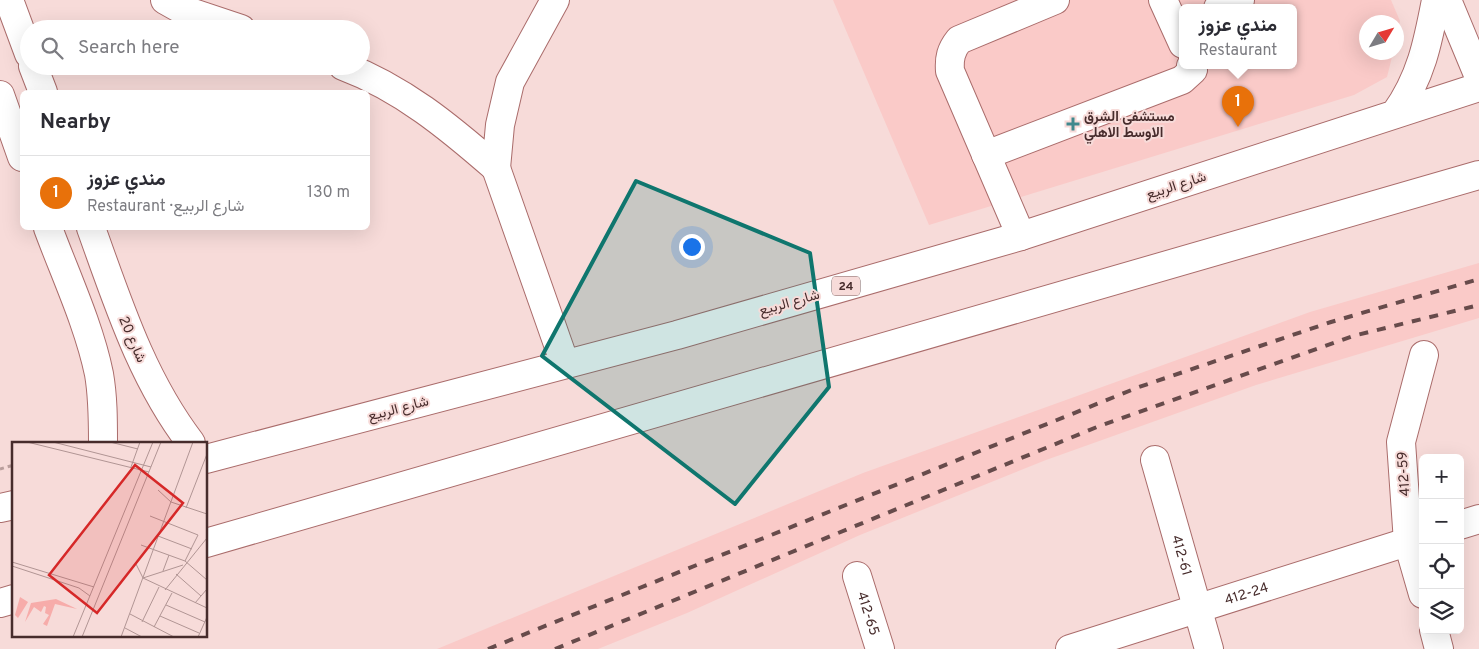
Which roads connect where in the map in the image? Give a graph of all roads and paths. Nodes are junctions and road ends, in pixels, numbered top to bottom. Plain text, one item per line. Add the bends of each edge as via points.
1 (9, 0) edge
2 (164, 0) edge
3 (555, 0) edge
4 (1055, 0) edge
5 (1163, 0) edge
6 (1436, 0) edge
7 (1447, 0) edge
8 (214, 20) edge
9 (1179, 28) edge
10 (20, 30) edge
11 (1192, 69) edge
12 (36, 75) edge
13 (362, 75) edge
14 (1479, 77) edge
15 (1479, 87) edge
16 (41, 90) edge
17 (0, 95) edge
18 (1395, 114) junction
19 (20, 151) edge
20 (986, 155) junction
21 (496, 168) junction
22 (1479, 175) edge
23 (49, 230) edge
24 (92, 230) edge
25 (1021, 236) junction
26 (1424, 355) dead end
27 (565, 364) junction
28 (103, 442) edge
29 (189, 442) edge
30 (208, 458) edge
31 (1155, 460) dead end
32 (1479, 519) edge
33 (1464, 524) edge
34 (1415, 539) edge
35 (208, 542) edge
36 (857, 576) dead end
37 (1422, 589) edge
38 (1198, 608) junction
39 (1435, 634) edge
40 (880, 649) edge
41 (1070, 649) edge
42 (1209, 649) edge
43 (1439, 649) edge

1 - 10 main road
2 - 8 main road
3 - 21 main road via 510,82 500,125
4 - 20 main road via 959,40 952,49 950,71
5 - 9 main road
6 - 18 main road via 1421,69 1410,94
7 - 14 main road
11 - 20 main road via 1182,80
12 - 16 main road
13 - 21 main road via 411,99
15 - 18 main road, شارع الربيع / 24
17 - 19 main road
18 - 25 main road, شارع الربيع / 24
20 - 25 main road
21 - 27 main road
22 - 35 main road
23 - 28 main road via 99,373 104,410
24 - 29 main road, شارع 20 via 140,360
25 - 27 main road, شارع الربيع / 24
26 - 34 main road, 412-59 via 1401,442
27 - 30 main road, شارع الربيع / 24
31 - 38 main road, 412-61
32 - 33 main road
34 - 37 main road, 412-59
34 - 38 main road, 412-24
36 - 40 main road, 412-65
38 - 41 main road, 412-24
38 - 42 main road, 412-61
39 - 43 main road

